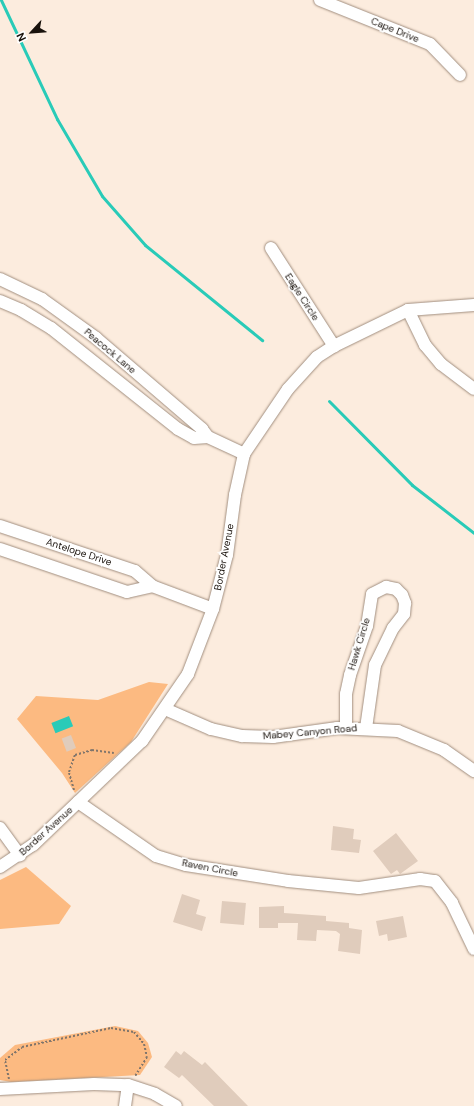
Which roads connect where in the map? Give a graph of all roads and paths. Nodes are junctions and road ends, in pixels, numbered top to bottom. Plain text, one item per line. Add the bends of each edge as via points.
1 (320, 0) edge
2 (460, 75) dead end
3 (271, 248) dead end
4 (0, 279) edge
5 (0, 301) edge
6 (474, 306) edge
7 (408, 310) junction
8 (64, 315) junction
9 (52, 329) junction
10 (334, 346) junction
11 (474, 389) edge
12 (208, 437) junction
13 (244, 454) junction
14 (0, 526) edge
15 (0, 549) edge
16 (152, 586) junction
17 (213, 609) junction
18 (165, 709) junction
19 (346, 727) junction
20 (366, 728) junction
21 (114, 753) dead end
22 (474, 771) edge
23 (74, 790) dead end
24 (78, 802) junction
25 (0, 828) edge
26 (3, 837) edge
27 (20, 856) junction
28 (0, 867) edge
29 (474, 949) edge
30 (10, 1080) dead end
31 (131, 1081) junction
32 (0, 1090) edge
33 (125, 1106) edge
34 (176, 1106) edge

1 - 2 street, Cape Drive via 430,44
3 - 10 street, Eagle Circle
4 - 8 street, Peacock Lane via 42,299
5 - 9 street, Peacock Lane
6 - 7 street, Border Avenue
7 - 10 street, Border Avenue
7 - 11 street via 425,345 441,364
8 - 9 street
8 - 12 street, Peacock Lane via 96,338 202,429
9 - 12 street, Peacock Lane via 178,429 194,438
10 - 13 street, Border Avenue via 317,357 288,389
12 - 13 street, Peacock Lane
13 - 17 street, Border Avenue via 235,495 227,555
14 - 16 street, Antelope Drive via 135,571
15 - 16 street via 128,592
16 - 17 street, Antelope Drive
17 - 18 street, Border Avenue via 188,674
18 - 19 street, Mabey Canyon Road via 211,729 242,736 273,737
18 - 24 street, Border Avenue via 142,741
19 - 20 street, Mabey Canyon Road
19 - 20 street, Hawk Circle via 346,694 367,626 372,594 386,587 396,589 402,595 405,603 404,614 393,628 375,665
20 - 22 street, Mabey Canyon Road via 398,731 420,739 444,750
21 - 23 path via 98,750 77,752 69,772
24 - 27 street, Border Avenue
24 - 29 street, Raven Circle via 156,856 186,865 280,880 359,888 420,879 435,880 452,903
25 - 26 street
26 - 27 street
27 - 28 street, Border Avenue
30 - 31 path via 5,1060 22,1046 111,1028 134,1032 144,1044 147,1057
31 - 32 street
31 - 33 street
31 - 34 street

